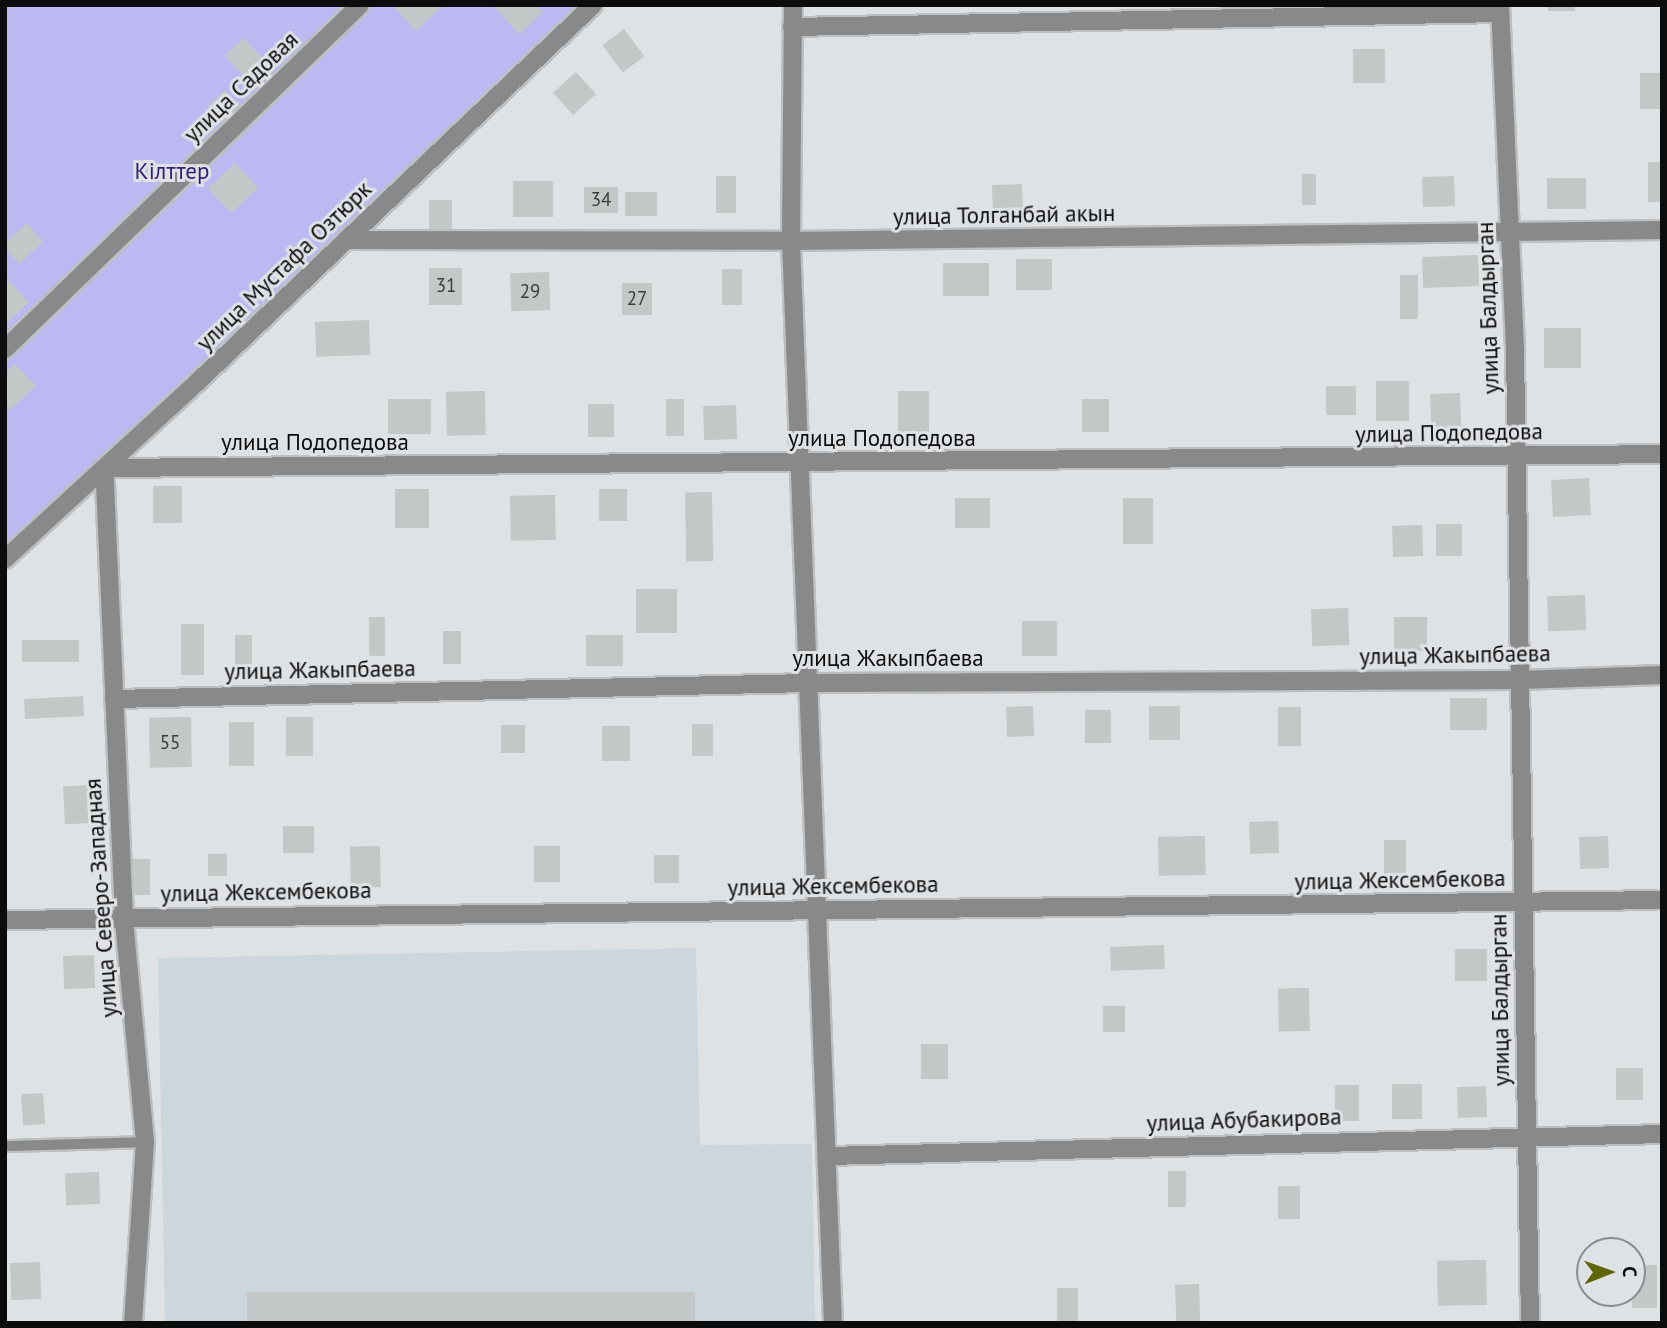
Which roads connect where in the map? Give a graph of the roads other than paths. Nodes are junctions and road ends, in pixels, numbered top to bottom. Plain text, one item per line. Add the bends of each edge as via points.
1 (360, 5) edge
2 (593, 5) edge
3 (793, 5) edge
4 (1500, 9) edge
5 (792, 27) junction
6 (1662, 230) edge
7 (1510, 233) junction
8 (346, 240) junction
9 (791, 241) junction
10 (5, 349) edge
11 (1662, 454) edge
12 (1516, 457) junction
13 (800, 463) junction
14 (104, 468) junction
15 (5, 559) edge
16 (1662, 675) edge
17 (1520, 680) junction
18 (809, 683) junction
19 (114, 699) junction
20 (1662, 900) edge
21 (1523, 904) junction
22 (815, 910) junction
23 (124, 918) junction
24 (5, 920) edge
25 (1662, 1134) edge
26 (1527, 1136) junction
27 (145, 1142) junction
28 (5, 1146) edge
29 (828, 1156) junction
30 (133, 1323) edge
31 (832, 1323) edge
32 (1530, 1323) edge

1 - 10 street, улица Садовая
2 - 8 street, улица Мустафа Озтюрк
3 - 5 street
4 - 5 street
4 - 7 street, улица Балдырган
5 - 9 street
6 - 7 street, улица Толганбай акын
7 - 9 street, улица Толганбай акын
7 - 12 street, улица Балдырган
8 - 9 street, улица Толганбай акын
8 - 14 street, улица Мустафа Озтюрк
9 - 13 street
11 - 12 street, улица Подопедова
12 - 13 street, улица Подопедова
12 - 17 street, улица Балдырган
13 - 14 street, улица Подопедова
13 - 18 street
14 - 15 street, улица Мустафа Озтюрк
14 - 19 street, улица Северо-Западная
16 - 17 street, улица Жакыпбаева
17 - 18 street, улица Жакыпбаева
17 - 21 street, улица Балдырган
18 - 19 street, улица Жакыпбаева
18 - 22 street
19 - 23 street, улица Северо-Западная
20 - 21 street, улица Жексембекова
21 - 22 street, улица Жексембекова
21 - 26 street, улица Балдырган
22 - 23 street, улица Жексембекова
22 - 29 street
23 - 24 street, улица Жексембекова
23 - 27 street, улица Северо-Западная
25 - 26 street, улица Абубакирова
26 - 29 street, улица Абубакирова
26 - 32 street, улица Балдырган
27 - 28 lane
27 - 30 street, улица Северо-Западная
29 - 31 street

